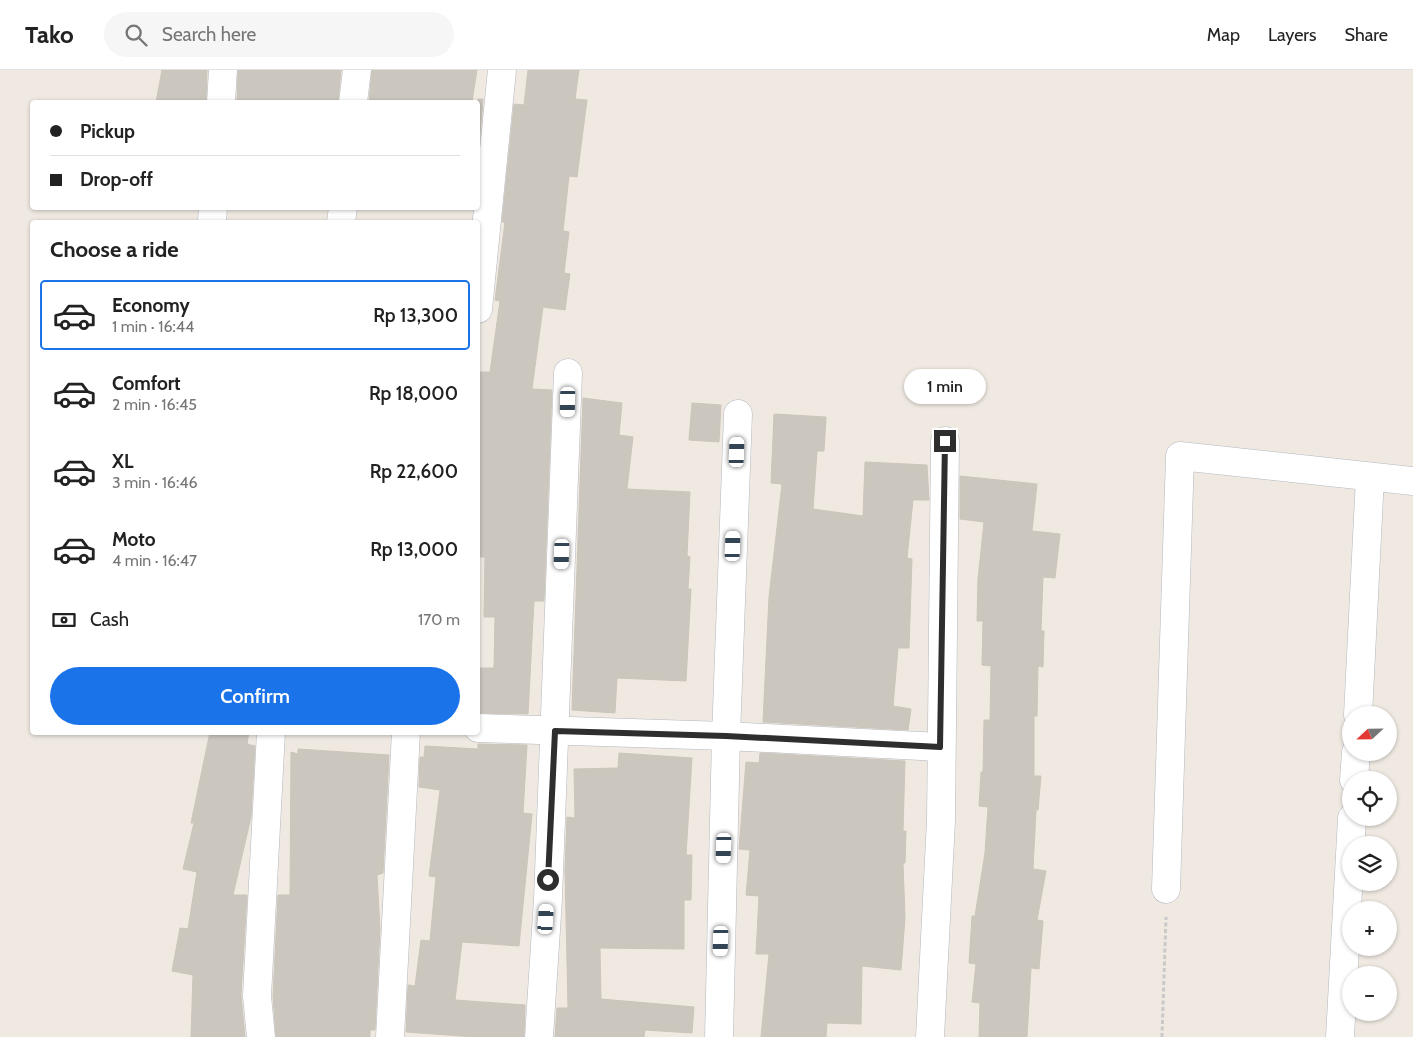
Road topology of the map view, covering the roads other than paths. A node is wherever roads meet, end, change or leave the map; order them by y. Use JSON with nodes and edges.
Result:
{"nodes":[{"id":1,"x":223,"y":70,"type":"edge"},
{"id":2,"x":357,"y":70,"type":"edge"},
{"id":3,"x":502,"y":70,"type":"edge"},
{"id":4,"x":221,"y":100,"type":"edge"},
{"id":5,"x":353,"y":100,"type":"edge"},
{"id":6,"x":480,"y":289,"type":"edge"},
{"id":7,"x":568,"y":373,"type":"dead end"},
{"id":8,"x":738,"y":414,"type":"dead end"},
{"id":9,"x":945,"y":441,"type":"dead end"},
{"id":10,"x":1370,"y":477,"type":"junction"},
{"id":11,"x":1413,"y":481,"type":"edge"},
{"id":12,"x":1358,"y":706,"type":"edge"},
{"id":13,"x":480,"y":728,"type":"edge"},
{"id":14,"x":555,"y":731,"type":"junction"},
{"id":15,"x":271,"y":735,"type":"edge"},
{"id":16,"x":406,"y":735,"type":"edge"},
{"id":17,"x":726,"y":736,"type":"junction"},
{"id":18,"x":940,"y":747,"type":"junction"},
{"id":19,"x":1352,"y":826,"type":"edge"},
{"id":20,"x":1166,"y":889,"type":"road end"},
{"id":21,"x":261,"y":1037,"type":"edge"},
{"id":22,"x":390,"y":1037,"type":"edge"},
{"id":23,"x":539,"y":1037,"type":"edge"},
{"id":24,"x":719,"y":1037,"type":"edge"},
{"id":25,"x":930,"y":1037,"type":"edge"},
{"id":26,"x":1340,"y":1037,"type":"edge"}],
"edges":[{"from":1,"to":4,"type":"street"},
{"from":2,"to":5,"type":"street"},
{"from":3,"to":6,"type":"street"},
{"from":7,"to":14,"type":"street"},
{"from":8,"to":17,"type":"street"},
{"from":9,"to":18,"type":"street"},
{"from":10,"to":11,"type":"street"},
{"from":10,"to":12,"type":"street"},
{"from":10,"to":20,"type":"street"},
{"from":13,"to":14,"type":"street"},
{"from":14,"to":17,"type":"street"},
{"from":14,"to":23,"type":"street"},
{"from":15,"to":21,"type":"street"},
{"from":16,"to":22,"type":"street"},
{"from":17,"to":18,"type":"street"},
{"from":17,"to":24,"type":"street"},
{"from":18,"to":25,"type":"street"},
{"from":19,"to":26,"type":"street"}]}
